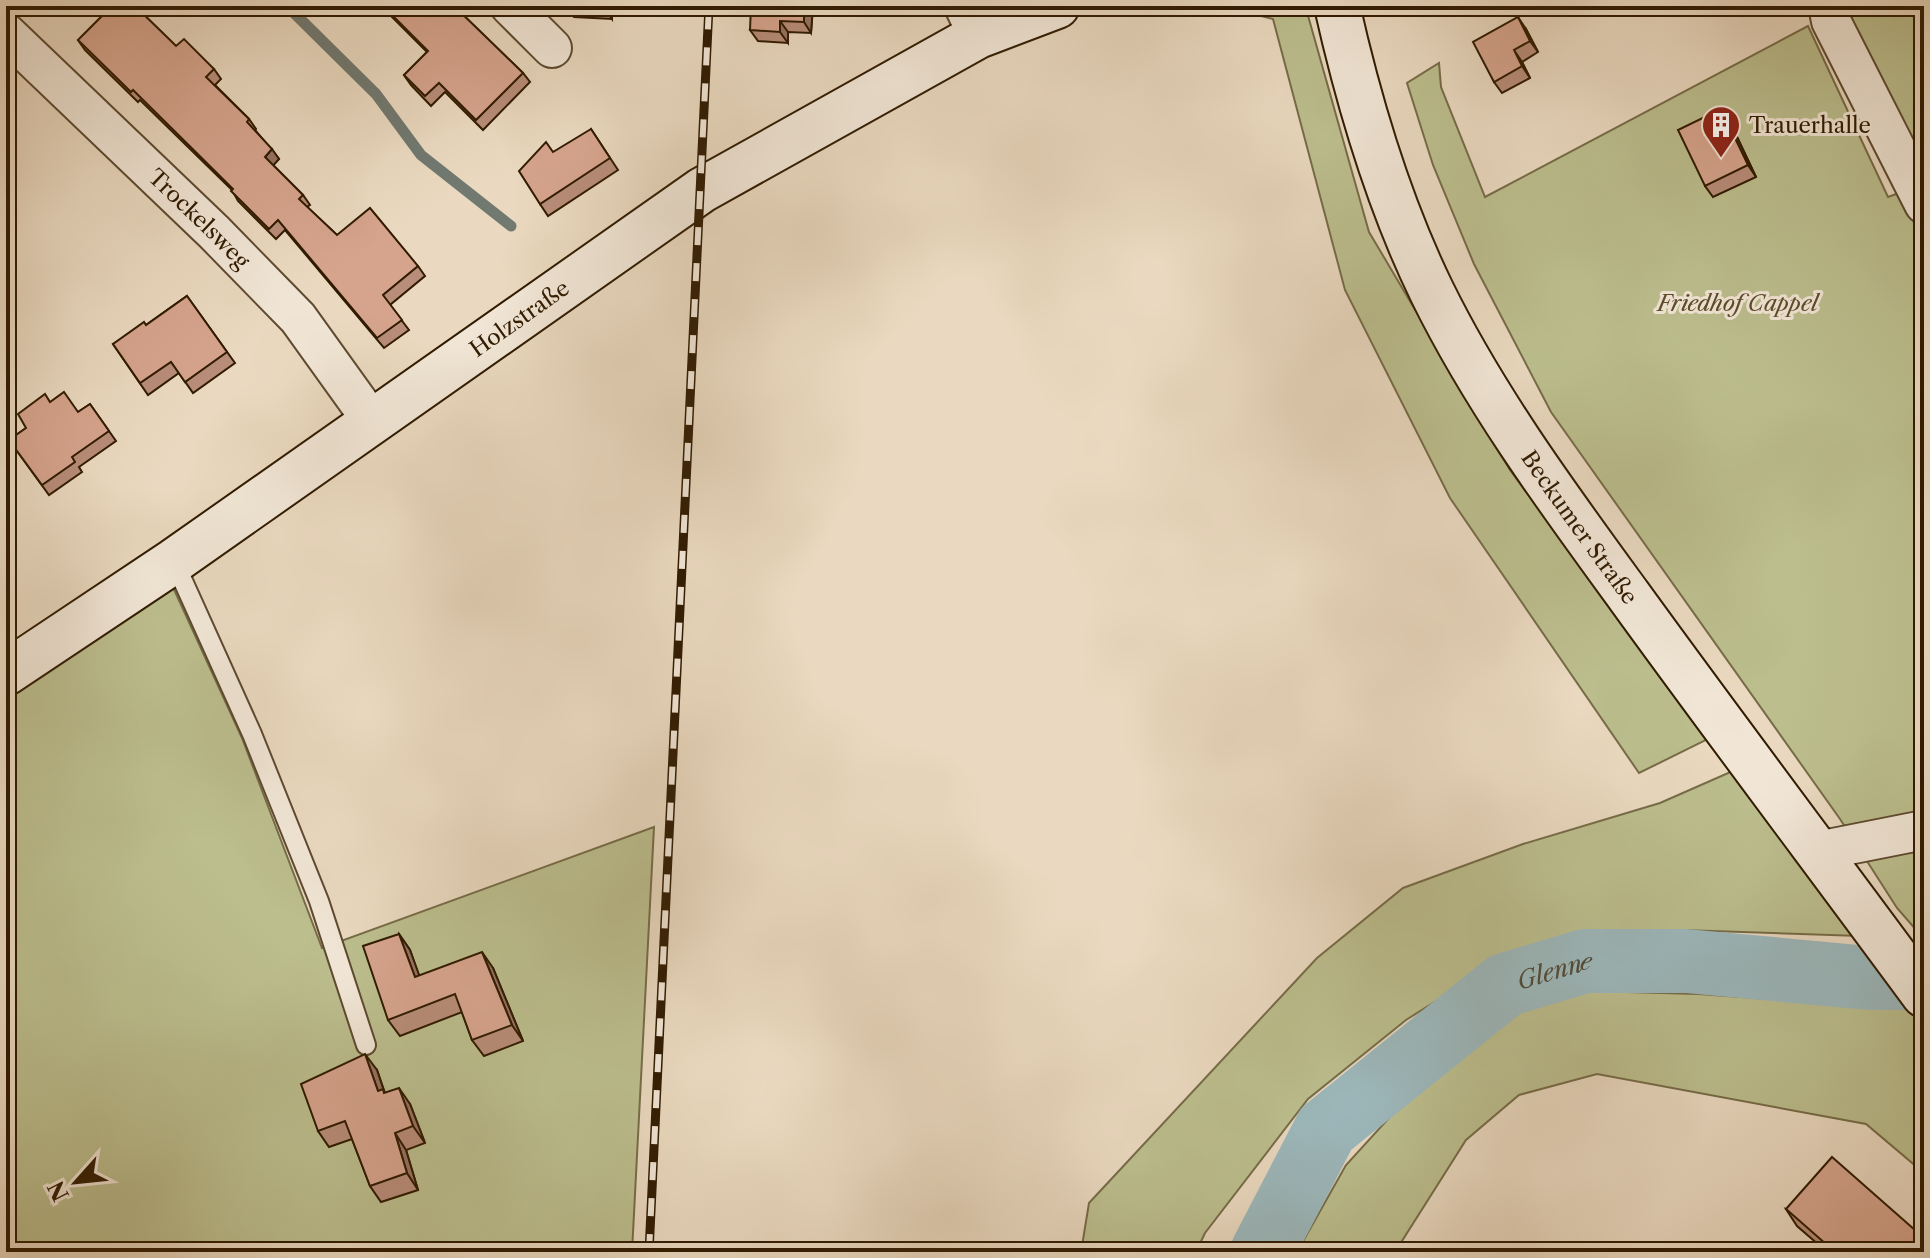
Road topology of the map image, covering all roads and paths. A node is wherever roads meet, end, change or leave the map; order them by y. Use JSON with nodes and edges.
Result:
{"nodes":[{"id":1,"x":510,"y":6,"type":"edge"},
{"id":2,"x":1057,"y":6,"type":"edge"},
{"id":3,"x":1337,"y":6,"type":"edge"},
{"id":4,"x":1828,"y":6,"type":"edge"},
{"id":5,"x":971,"y":21,"type":"edge"},
{"id":6,"x":6,"y":33,"type":"edge"},
{"id":7,"x":552,"y":48,"type":"dead end"},
{"id":8,"x":1924,"y":204,"type":"edge"},
{"id":9,"x":372,"y":421,"type":"junction"},
{"id":10,"x":174,"y":561,"type":"junction"},
{"id":11,"x":6,"y":673,"type":"edge"},
{"id":12,"x":1924,"y":830,"type":"edge"},
{"id":13,"x":1819,"y":852,"type":"junction"},
{"id":14,"x":1924,"y":995,"type":"edge"},
{"id":15,"x":366,"y":1045,"type":"dead end"}],
"edges":[{"from":1,"to":7,"type":"street"},
{"from":2,"to":5,"type":"main road","name":"Holzstraße"},
{"from":3,"to":13,"type":"main road","name":"Beckumer Straße"},
{"from":4,"to":8,"type":"street"},
{"from":5,"to":9,"type":"main road","name":"Holzstraße"},
{"from":6,"to":9,"type":"street","name":"Trockelsweg"},
{"from":9,"to":10,"type":"main road","name":"Holzstraße"},
{"from":10,"to":11,"type":"main road","name":"Holzstraße"},
{"from":10,"to":15,"type":"lane"},
{"from":12,"to":13,"type":"street"},
{"from":13,"to":14,"type":"main road","name":"Beckumer Straße"}]}
